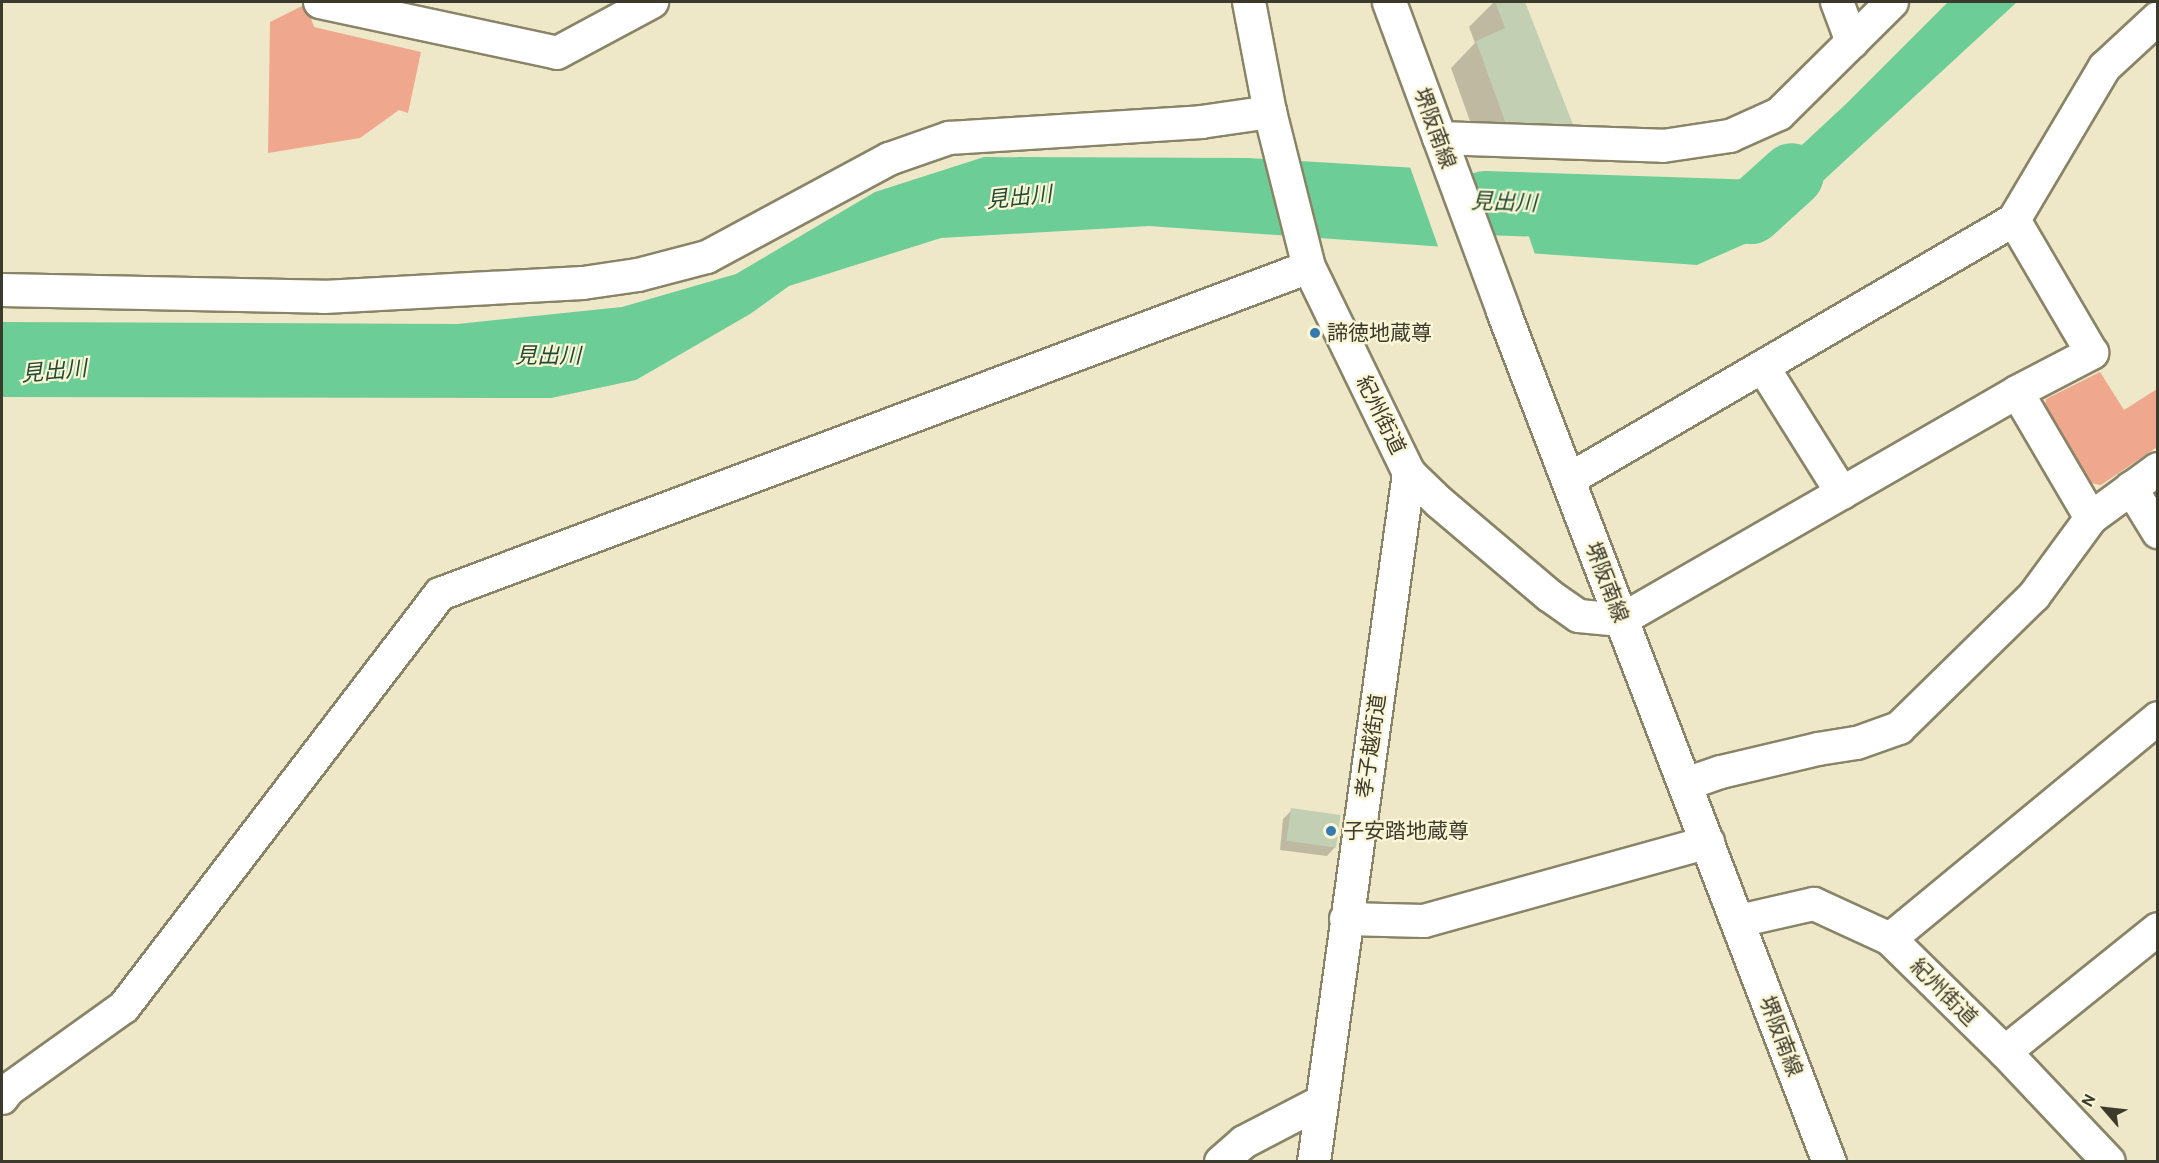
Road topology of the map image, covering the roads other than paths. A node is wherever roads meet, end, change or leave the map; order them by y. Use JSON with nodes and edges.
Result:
{"nodes":[{"id":1,"x":321,"y":2,"type":"edge"},
{"id":2,"x":652,"y":2,"type":"edge"},
{"id":3,"x":1249,"y":2,"type":"edge"},
{"id":4,"x":1389,"y":2,"type":"edge"},
{"id":5,"x":1837,"y":2,"type":"edge"},
{"id":6,"x":1892,"y":2,"type":"edge"},
{"id":7,"x":2157,"y":18,"type":"edge"},
{"id":8,"x":1852,"y":42,"type":"junction"},
{"id":9,"x":1273,"y":123,"type":"junction"},
{"id":10,"x":1441,"y":144,"type":"junction"},
{"id":11,"x":2014,"y":220,"type":"junction"},
{"id":12,"x":1306,"y":257,"type":"junction"},
{"id":13,"x":2,"y":290,"type":"edge"},
{"id":14,"x":1763,"y":367,"type":"junction"},
{"id":15,"x":2017,"y":392,"type":"junction"},
{"id":16,"x":2157,"y":469,"type":"edge"},
{"id":17,"x":1409,"y":473,"type":"junction"},
{"id":18,"x":1568,"y":480,"type":"junction"},
{"id":19,"x":2131,"y":488,"type":"junction"},
{"id":20,"x":1842,"y":493,"type":"junction"},
{"id":21,"x":2091,"y":518,"type":"junction"},
{"id":22,"x":2157,"y":532,"type":"edge"},
{"id":23,"x":1621,"y":620,"type":"junction"},
{"id":24,"x":2157,"y":718,"type":"edge"},
{"id":25,"x":1686,"y":784,"type":"junction"},
{"id":26,"x":1708,"y":842,"type":"junction"},
{"id":27,"x":1347,"y":919,"type":"junction"},
{"id":28,"x":1739,"y":921,"type":"junction"},
{"id":29,"x":2157,"y":929,"type":"edge"},
{"id":30,"x":1890,"y":939,"type":"junction"},
{"id":31,"x":2005,"y":1052,"type":"junction"},
{"id":32,"x":2,"y":1098,"type":"edge"},
{"id":33,"x":1321,"y":1102,"type":"junction"},
{"id":34,"x":1221,"y":1161,"type":"edge"},
{"id":35,"x":1314,"y":1161,"type":"edge"},
{"id":36,"x":1828,"y":1161,"type":"edge"},
{"id":37,"x":2109,"y":1161,"type":"edge"}],
"edges":[{"from":1,"to":2,"type":"street"},
{"from":3,"to":9,"type":"street","name":"紀州街道"},
{"from":4,"to":10,"type":"main road","name":"堺阪南線"},
{"from":5,"to":8,"type":"street"},
{"from":6,"to":8,"type":"street"},
{"from":7,"to":11,"type":"street"},
{"from":8,"to":10,"type":"street"},
{"from":9,"to":12,"type":"street","name":"紀州街道"},
{"from":9,"to":13,"type":"street"},
{"from":10,"to":18,"type":"main road","name":"堺阪南線"},
{"from":11,"to":14,"type":"street"},
{"from":11,"to":15,"type":"street"},
{"from":12,"to":17,"type":"street","name":"紀州街道"},
{"from":12,"to":32,"type":"street"},
{"from":14,"to":18,"type":"street"},
{"from":14,"to":20,"type":"street"},
{"from":15,"to":20,"type":"street"},
{"from":15,"to":21,"type":"street"},
{"from":16,"to":19,"type":"street"},
{"from":17,"to":23,"type":"street","name":"紀州街道"},
{"from":17,"to":27,"type":"street","name":"孝子越街道"},
{"from":18,"to":23,"type":"main road","name":"堺阪南線"},
{"from":19,"to":21,"type":"street"},
{"from":19,"to":22,"type":"street"},
{"from":20,"to":23,"type":"street"},
{"from":21,"to":25,"type":"street"},
{"from":23,"to":25,"type":"main road","name":"堺阪南線"},
{"from":24,"to":30,"type":"street"},
{"from":25,"to":26,"type":"main road","name":"堺阪南線"},
{"from":26,"to":27,"type":"street"},
{"from":26,"to":28,"type":"main road","name":"堺阪南線"},
{"from":27,"to":33,"type":"street","name":"孝子越街道"},
{"from":28,"to":30,"type":"street","name":"紀州街道"},
{"from":28,"to":36,"type":"main road","name":"堺阪南線"},
{"from":29,"to":31,"type":"street"},
{"from":30,"to":31,"type":"street","name":"紀州街道"},
{"from":31,"to":37,"type":"street","name":"紀州街道"},
{"from":33,"to":34,"type":"street"},
{"from":33,"to":35,"type":"street","name":"孝子越街道"}]}
